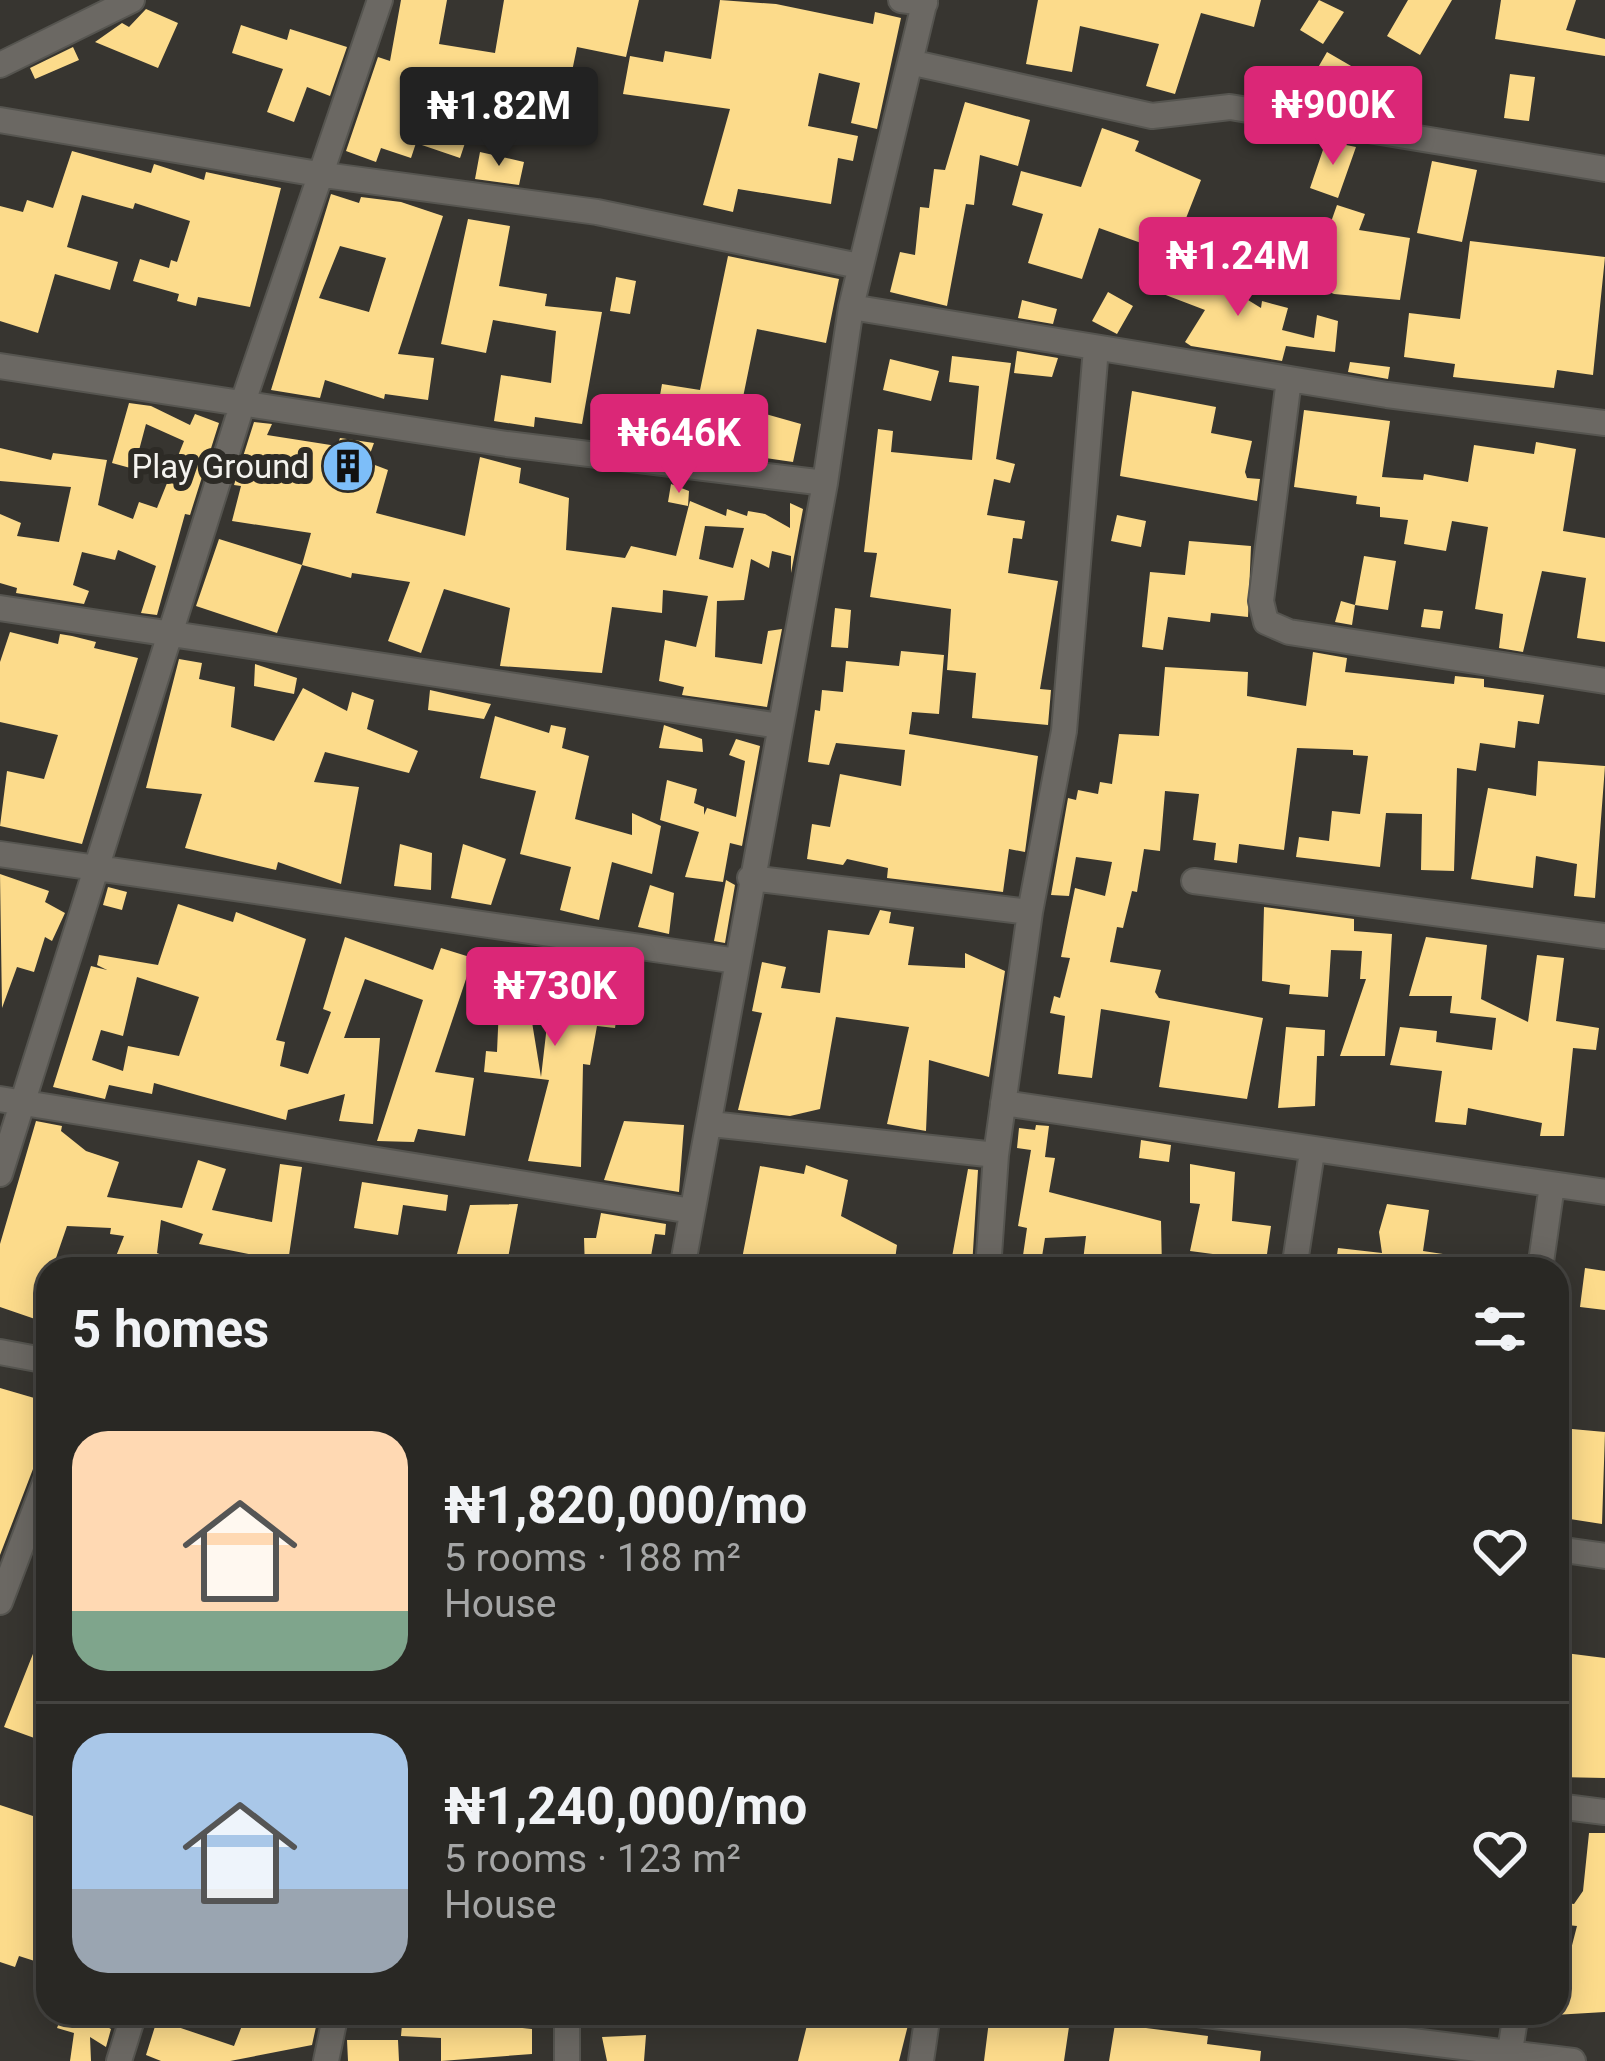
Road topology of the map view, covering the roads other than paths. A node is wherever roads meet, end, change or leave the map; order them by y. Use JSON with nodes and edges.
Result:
{"nodes":[{"id":1,"x":132,"y":0,"type":"edge"},
{"id":2,"x":380,"y":0,"type":"edge"},
{"id":3,"x":917,"y":1,"type":"edge"},
{"id":4,"x":914,"y":63,"type":"junction"},
{"id":5,"x":0,"y":64,"type":"edge"},
{"id":6,"x":0,"y":120,"type":"edge"},
{"id":7,"x":1605,"y":169,"type":"edge"},
{"id":8,"x":324,"y":176,"type":"junction"},
{"id":9,"x":860,"y":266,"type":"junction"},
{"id":10,"x":850,"y":307,"type":"junction"},
{"id":11,"x":1096,"y":348,"type":"junction"},
{"id":12,"x":0,"y":366,"type":"edge"},
{"id":13,"x":1289,"y":379,"type":"junction"},
{"id":14,"x":243,"y":402,"type":"junction"},
{"id":15,"x":1605,"y":423,"type":"edge"},
{"id":16,"x":825,"y":483,"type":"junction"},
{"id":17,"x":0,"y":608,"type":"edge"},
{"id":18,"x":170,"y":633,"type":"junction"},
{"id":19,"x":1605,"y":681,"type":"edge"},
{"id":20,"x":780,"y":726,"type":"junction"},
{"id":21,"x":0,"y":854,"type":"edge"},
{"id":22,"x":96,"y":868,"type":"junction"},
{"id":23,"x":750,"y":878,"type":"junction"},
{"id":24,"x":1194,"y":881,"type":"dead end"},
{"id":25,"x":1030,"y":912,"type":"junction"},
{"id":26,"x":1605,"y":936,"type":"edge"},
{"id":27,"x":737,"y":962,"type":"junction"},
{"id":28,"x":12,"y":1100,"type":"edge"},
{"id":29,"x":1004,"y":1103,"type":"junction"},
{"id":30,"x":711,"y":1124,"type":"junction"},
{"id":31,"x":1312,"y":1152,"type":"junction"},
{"id":32,"x":996,"y":1155,"type":"junction"},
{"id":33,"x":0,"y":1174,"type":"edge"},
{"id":34,"x":1552,"y":1185,"type":"junction"},
{"id":35,"x":1605,"y":1192,"type":"edge"},
{"id":36,"x":692,"y":1211,"type":"junction"},
{"id":37,"x":684,"y":1257,"type":"edge"},
{"id":38,"x":989,"y":1257,"type":"edge"},
{"id":39,"x":1296,"y":1257,"type":"edge"},
{"id":40,"x":1542,"y":1257,"type":"edge"},
{"id":41,"x":0,"y":1352,"type":"edge"},
{"id":42,"x":36,"y":1359,"type":"edge"},
{"id":43,"x":36,"y":1507,"type":"edge"},
{"id":44,"x":1569,"y":1551,"type":"edge"},
{"id":45,"x":1605,"y":1556,"type":"edge"},
{"id":46,"x":0,"y":1602,"type":"edge"},
{"id":47,"x":1569,"y":1808,"type":"edge"},
{"id":48,"x":1605,"y":1812,"type":"edge"},
{"id":49,"x":130,"y":2025,"type":"edge"},
{"id":50,"x":334,"y":2025,"type":"edge"},
{"id":51,"x":567,"y":2025,"type":"edge"},
{"id":52,"x":926,"y":2025,"type":"edge"},
{"id":53,"x":1260,"y":2025,"type":"edge"},
{"id":54,"x":1514,"y":2025,"type":"edge"},
{"id":55,"x":1399,"y":2049,"type":"edge"},
{"id":56,"x":1510,"y":2051,"type":"junction"},
{"id":57,"x":119,"y":2061,"type":"edge"},
{"id":58,"x":326,"y":2061,"type":"edge"},
{"id":59,"x":567,"y":2061,"type":"edge"},
{"id":60,"x":920,"y":2061,"type":"edge"},
{"id":61,"x":1573,"y":2061,"type":"edge"}],
"edges":[{"from":1,"to":5,"type":"street"},
{"from":2,"to":8,"type":"street"},
{"from":3,"to":4,"type":"street"},
{"from":4,"to":7,"type":"street"},
{"from":4,"to":9,"type":"street"},
{"from":6,"to":8,"type":"street"},
{"from":8,"to":9,"type":"street"},
{"from":8,"to":14,"type":"street"},
{"from":9,"to":10,"type":"street"},
{"from":10,"to":11,"type":"street"},
{"from":10,"to":16,"type":"street"},
{"from":11,"to":13,"type":"street"},
{"from":11,"to":25,"type":"street"},
{"from":12,"to":14,"type":"street"},
{"from":13,"to":15,"type":"street"},
{"from":13,"to":19,"type":"street"},
{"from":14,"to":16,"type":"street"},
{"from":14,"to":18,"type":"street"},
{"from":16,"to":20,"type":"street"},
{"from":17,"to":18,"type":"street"},
{"from":18,"to":20,"type":"street"},
{"from":18,"to":22,"type":"street"},
{"from":20,"to":23,"type":"street"},
{"from":21,"to":22,"type":"street"},
{"from":22,"to":27,"type":"street"},
{"from":22,"to":28,"type":"street"},
{"from":23,"to":25,"type":"street"},
{"from":23,"to":27,"type":"street"},
{"from":24,"to":26,"type":"street"},
{"from":25,"to":29,"type":"street"},
{"from":27,"to":30,"type":"street"},
{"from":28,"to":33,"type":"street"},
{"from":28,"to":36,"type":"street"},
{"from":29,"to":31,"type":"street"},
{"from":29,"to":32,"type":"street"},
{"from":30,"to":32,"type":"street"},
{"from":30,"to":36,"type":"street"},
{"from":31,"to":34,"type":"street"},
{"from":31,"to":39,"type":"street"},
{"from":32,"to":38,"type":"street"},
{"from":34,"to":35,"type":"street"},
{"from":34,"to":40,"type":"street"},
{"from":36,"to":37,"type":"street"},
{"from":41,"to":42,"type":"street"},
{"from":43,"to":46,"type":"street"},
{"from":44,"to":45,"type":"street"},
{"from":47,"to":48,"type":"street"},
{"from":49,"to":57,"type":"street"},
{"from":50,"to":58,"type":"street"},
{"from":51,"to":59,"type":"street"},
{"from":52,"to":60,"type":"street"},
{"from":53,"to":55,"type":"street"},
{"from":54,"to":56,"type":"street"},
{"from":55,"to":56,"type":"street"},
{"from":56,"to":61,"type":"street"}]}
